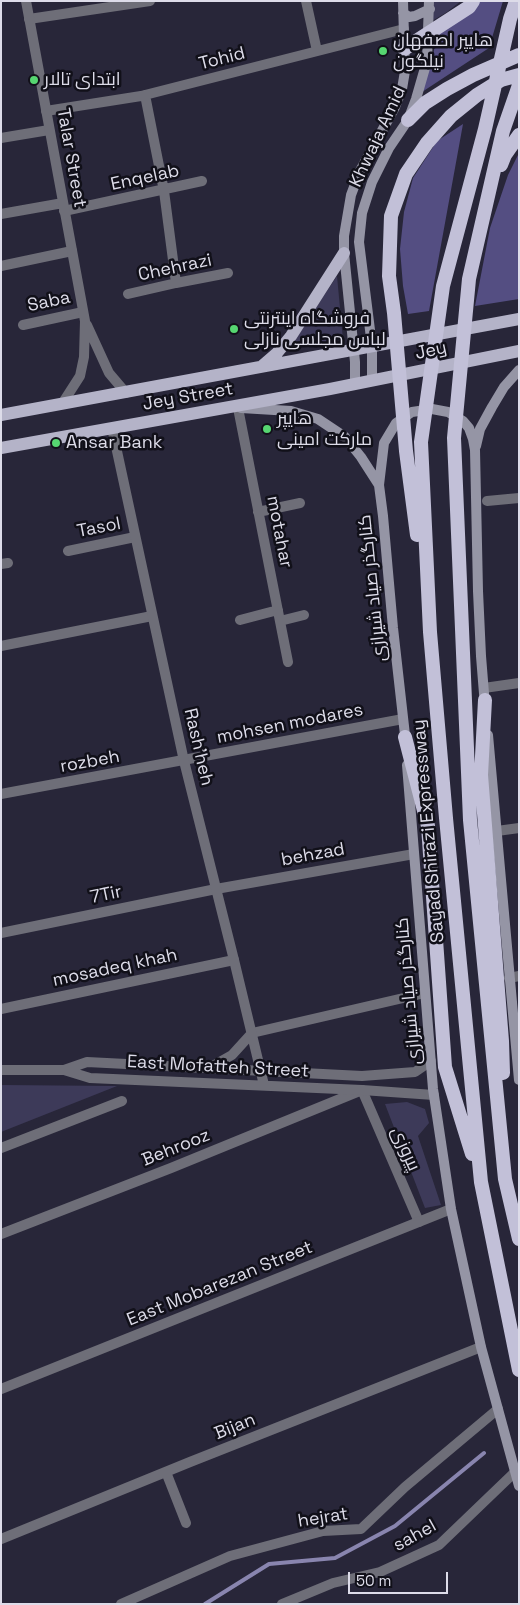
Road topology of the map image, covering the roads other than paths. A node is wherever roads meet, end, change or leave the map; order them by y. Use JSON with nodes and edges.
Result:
{"nodes":[{"id":1,"x":26,"y":1,"type":"edge"},
{"id":2,"x":150,"y":1,"type":"edge"},
{"id":3,"x":306,"y":1,"type":"edge"},
{"id":4,"x":403,"y":1,"type":"edge"},
{"id":5,"x":473,"y":1,"type":"edge"},
{"id":6,"x":516,"y":1,"type":"edge"},
{"id":7,"x":129,"y":3,"type":"edge"},
{"id":8,"x":430,"y":5,"type":"edge"},
{"id":9,"x":403,"y":13,"type":"junction"},
{"id":10,"x":29,"y":19,"type":"junction"},
{"id":11,"x":404,"y":29,"type":"junction"},
{"id":12,"x":429,"y":34,"type":"junction"},
{"id":13,"x":404,"y":49,"type":"junction"},
{"id":14,"x":316,"y":51,"type":"junction"},
{"id":15,"x":519,"y":55,"type":"edge"},
{"id":16,"x":519,"y":74,"type":"edge"},
{"id":17,"x":519,"y":85,"type":"edge"},
{"id":18,"x":145,"y":95,"type":"junction"},
{"id":19,"x":46,"y":111,"type":"junction"},
{"id":20,"x":408,"y":120,"type":"junction"},
{"id":21,"x":49,"y":130,"type":"junction"},
{"id":22,"x":519,"y":135,"type":"edge"},
{"id":23,"x":1,"y":138,"type":"edge"},
{"id":24,"x":202,"y":181,"type":"dead end"},
{"id":25,"x":164,"y":191,"type":"junction"},
{"id":26,"x":64,"y":207,"type":"junction"},
{"id":27,"x":1,"y":214,"type":"edge"},
{"id":28,"x":484,"y":216,"type":"junction"},
{"id":29,"x":72,"y":251,"type":"junction"},
{"id":30,"x":344,"y":254,"type":"junction"},
{"id":31,"x":1,"y":266,"type":"edge"},
{"id":32,"x":228,"y":273,"type":"dead end"},
{"id":33,"x":176,"y":282,"type":"junction"},
{"id":34,"x":128,"y":294,"type":"dead end"},
{"id":35,"x":84,"y":316,"type":"junction"},
{"id":36,"x":519,"y":318,"type":"edge"},
{"id":37,"x":23,"y":325,"type":"dead end"},
{"id":38,"x":375,"y":346,"type":"junction"},
{"id":39,"x":353,"y":350,"type":"junction"},
{"id":40,"x":519,"y":351,"type":"edge"},
{"id":41,"x":262,"y":366,"type":"junction"},
{"id":42,"x":519,"y":370,"type":"edge"},
{"id":43,"x":376,"y":380,"type":"junction"},
{"id":44,"x":355,"y":384,"type":"junction"},
{"id":45,"x":126,"y":393,"type":"junction"},
{"id":46,"x":62,"y":404,"type":"junction"},
{"id":47,"x":233,"y":408,"type":"junction"},
{"id":48,"x":1,"y":415,"type":"edge"},
{"id":49,"x":112,"y":428,"type":"junction"},
{"id":50,"x":1,"y":448,"type":"edge"},
{"id":51,"x":476,"y":450,"type":"junction"},
{"id":52,"x":378,"y":485,"type":"junction"},
{"id":53,"x":519,"y":498,"type":"edge"},
{"id":54,"x":487,"y":501,"type":"dead end"},
{"id":55,"x":300,"y":503,"type":"dead end"},
{"id":56,"x":258,"y":512,"type":"junction"},
{"id":57,"x":135,"y":537,"type":"junction"},
{"id":58,"x":68,"y":551,"type":"dead end"},
{"id":59,"x":278,"y":610,"type":"junction"},
{"id":60,"x":304,"y":615,"type":"dead end"},
{"id":61,"x":152,"y":616,"type":"junction"},
{"id":62,"x":240,"y":620,"type":"dead end"},
{"id":63,"x":280,"y":621,"type":"junction"},
{"id":64,"x":430,"y":632,"type":"junction"},
{"id":65,"x":1,"y":646,"type":"edge"},
{"id":66,"x":288,"y":662,"type":"dead end"},
{"id":67,"x":519,"y":683,"type":"edge"},
{"id":68,"x":485,"y":694,"type":"junction"},
{"id":69,"x":403,"y":719,"type":"junction"},
{"id":70,"x":405,"y":737,"type":"junction"},
{"id":71,"x":184,"y":761,"type":"junction"},
{"id":72,"x":1,"y":794,"type":"edge"},
{"id":73,"x":519,"y":828,"type":"edge"},
{"id":74,"x":496,"y":831,"type":"junction"},
{"id":75,"x":414,"y":854,"type":"junction"},
{"id":76,"x":216,"y":889,"type":"junction"},
{"id":77,"x":1,"y":933,"type":"edge"},
{"id":78,"x":234,"y":960,"type":"junction"},
{"id":79,"x":514,"y":977,"type":"edge"},
{"id":80,"x":426,"y":993,"type":"junction"},
{"id":81,"x":1,"y":1009,"type":"edge"},
{"id":82,"x":252,"y":1033,"type":"junction"},
{"id":83,"x":431,"y":1061,"type":"junction"},
{"id":84,"x":208,"y":1068,"type":"junction"},
{"id":85,"x":1,"y":1070,"type":"edge"},
{"id":86,"x":64,"y":1070,"type":"junction"},
{"id":87,"x":261,"y":1071,"type":"junction"},
{"id":88,"x":362,"y":1076,"type":"junction"},
{"id":89,"x":519,"y":1080,"type":"edge"},
{"id":90,"x":264,"y":1085,"type":"junction"},
{"id":91,"x":362,"y":1090,"type":"junction"},
{"id":92,"x":434,"y":1096,"type":"junction"},
{"id":93,"x":122,"y":1101,"type":"dead end"},
{"id":94,"x":1,"y":1148,"type":"edge"},
{"id":95,"x":505,"y":1179,"type":"junction"},
{"id":96,"x":480,"y":1182,"type":"junction"},
{"id":97,"x":451,"y":1209,"type":"junction"},
{"id":98,"x":419,"y":1222,"type":"junction"},
{"id":99,"x":1,"y":1234,"type":"edge"},
{"id":100,"x":519,"y":1239,"type":"edge"},
{"id":101,"x":481,"y":1347,"type":"junction"},
{"id":102,"x":519,"y":1370,"type":"edge"},
{"id":103,"x":1,"y":1389,"type":"edge"},
{"id":104,"x":498,"y":1409,"type":"junction"},
{"id":105,"x":166,"y":1472,"type":"junction"},
{"id":106,"x":515,"y":1472,"type":"junction"},
{"id":107,"x":519,"y":1486,"type":"edge"},
{"id":108,"x":186,"y":1523,"type":"dead end"},
{"id":109,"x":1,"y":1539,"type":"edge"},
{"id":110,"x":121,"y":1604,"type":"edge"},
{"id":111,"x":282,"y":1604,"type":"edge"}],
"edges":[{"from":1,"to":10,"type":"street","name":"Talar Street"},
{"from":2,"to":7,"type":"street"},
{"from":3,"to":14,"type":"street"},
{"from":4,"to":9,"type":"main road","name":"Khwaja Amid"},
{"from":5,"to":12,"type":"highway"},
{"from":6,"to":64,"type":"highway","name":"Sayad Shirazi Expressway"},
{"from":7,"to":10,"type":"street"},
{"from":8,"to":9,"type":"main road"},
{"from":8,"to":12,"type":"main road","name":"Khwaja Amid"},
{"from":9,"to":11,"type":"main road","name":"Khwaja Amid"},
{"from":10,"to":19,"type":"street","name":"Talar Street"},
{"from":11,"to":13,"type":"main road","name":"Khwaja Amid"},
{"from":11,"to":14,"type":"street","name":"Tohid"},
{"from":12,"to":13,"type":"highway"},
{"from":12,"to":20,"type":"main road","name":"Khwaja Amid"},
{"from":13,"to":30,"type":"main road","name":"Khwaja Amid"},
{"from":14,"to":18,"type":"street","name":"Tohid"},
{"from":15,"to":20,"type":"highway"},
{"from":16,"to":64,"type":"highway"},
{"from":17,"to":28,"type":"highway"},
{"from":18,"to":19,"type":"street","name":"Tohid"},
{"from":18,"to":25,"type":"street"},
{"from":19,"to":21,"type":"street","name":"Talar Street"},
{"from":20,"to":38,"type":"main road","name":"Khwaja Amid"},
{"from":21,"to":23,"type":"street"},
{"from":21,"to":26,"type":"street","name":"Talar Street"},
{"from":22,"to":28,"type":"highway"},
{"from":24,"to":25,"type":"street","name":"Enqelab"},
{"from":25,"to":26,"type":"street","name":"Enqelab"},
{"from":25,"to":33,"type":"street"},
{"from":26,"to":27,"type":"street","name":"Enqelab"},
{"from":26,"to":29,"type":"street","name":"Talar Street"},
{"from":28,"to":95,"type":"highway"},
{"from":29,"to":31,"type":"street"},
{"from":29,"to":35,"type":"street","name":"Talar Street"},
{"from":30,"to":39,"type":"main road","name":"Khwaja Amid"},
{"from":30,"to":41,"type":"main road"},
{"from":32,"to":33,"type":"street","name":"Chehrazi"},
{"from":33,"to":34,"type":"street","name":"Chehrazi"},
{"from":35,"to":37,"type":"street","name":"Saba"},
{"from":35,"to":45,"type":"street"},
{"from":35,"to":46,"type":"street"},
{"from":36,"to":38,"type":"main road","name":"Jey"},
{"from":38,"to":39,"type":"main road","name":"Jey Street"},
{"from":38,"to":43,"type":"main road","name":"Khwaja Amid"},
{"from":39,"to":41,"type":"main road","name":"Jey Street"},
{"from":39,"to":44,"type":"main road","name":"Khwaja Amid"},
{"from":40,"to":43,"type":"main road","name":"Jey"},
{"from":41,"to":45,"type":"main road","name":"Jey Street"},
{"from":42,"to":51,"type":"main road"},
{"from":43,"to":44,"type":"main road","name":"Jey Street"},
{"from":44,"to":47,"type":"main road","name":"Jey Street"},
{"from":45,"to":46,"type":"main road","name":"Jey Street"},
{"from":46,"to":48,"type":"main road","name":"Jey Street"},
{"from":47,"to":49,"type":"main road","name":"Jey Street"},
{"from":47,"to":52,"type":"main road"},
{"from":47,"to":56,"type":"street","name":"motahar"},
{"from":49,"to":50,"type":"main road","name":"Jey Street"},
{"from":49,"to":57,"type":"street","name":"Rash'heh"},
{"from":51,"to":52,"type":"main road"},
{"from":51,"to":68,"type":"main road"},
{"from":52,"to":69,"type":"main road","name":"کنارگذر صیاد شیرازی"},
{"from":53,"to":54,"type":"street"},
{"from":55,"to":56,"type":"street"},
{"from":56,"to":59,"type":"street","name":"motahar"},
{"from":57,"to":58,"type":"street","name":"Tasol"},
{"from":57,"to":61,"type":"street","name":"Rash'heh"},
{"from":59,"to":62,"type":"street"},
{"from":59,"to":63,"type":"street","name":"motahar"},
{"from":60,"to":63,"type":"street"},
{"from":61,"to":65,"type":"street"},
{"from":61,"to":71,"type":"street","name":"Rash'heh"},
{"from":63,"to":66,"type":"street","name":"motahar"},
{"from":64,"to":96,"type":"highway","name":"Sayad Shirazi Expressway"},
{"from":67,"to":68,"type":"street"},
{"from":68,"to":74,"type":"main road"},
{"from":68,"to":95,"type":"highway"},
{"from":69,"to":70,"type":"main road","name":"کنارگذر صیاد شیرازی"},
{"from":69,"to":71,"type":"street","name":"mohsen modares"},
{"from":70,"to":75,"type":"main road","name":"کنارگذر صیاد شیرازی"},
{"from":70,"to":96,"type":"highway"},
{"from":71,"to":72,"type":"street","name":"rozbeh"},
{"from":71,"to":76,"type":"street","name":"Rash'heh"},
{"from":73,"to":74,"type":"street"},
{"from":74,"to":79,"type":"main road"},
{"from":75,"to":76,"type":"street","name":"behzad"},
{"from":75,"to":80,"type":"main road","name":"کنارگذر صیاد شیرازی"},
{"from":76,"to":77,"type":"street","name":"7Tir"},
{"from":76,"to":78,"type":"street","name":"Rash'heh"},
{"from":78,"to":81,"type":"street","name":"mosadeq khah"},
{"from":78,"to":82,"type":"street","name":"Rash'heh"},
{"from":79,"to":89,"type":"main road"},
{"from":80,"to":82,"type":"street"},
{"from":80,"to":83,"type":"main road","name":"کنارگذر صیاد شیرازی"},
{"from":82,"to":84,"type":"street"},
{"from":82,"to":87,"type":"street","name":"Rash'heh"},
{"from":83,"to":88,"type":"street"},
{"from":83,"to":92,"type":"main road","name":"کنارگذر صیاد شیرازی"},
{"from":84,"to":86,"type":"street"},
{"from":84,"to":87,"type":"street"},
{"from":85,"to":86,"type":"street","name":"East Mofatteh Street"},
{"from":86,"to":90,"type":"street","name":"East Mofatteh Street"},
{"from":87,"to":88,"type":"street"},
{"from":87,"to":90,"type":"street","name":"Rash'heh"},
{"from":88,"to":91,"type":"street"},
{"from":90,"to":91,"type":"street","name":"East Mofatteh Street"},
{"from":91,"to":92,"type":"street","name":"East Mofatteh Street"},
{"from":91,"to":98,"type":"street","name":"پیروزی"},
{"from":91,"to":99,"type":"street","name":"Behrooz"},
{"from":92,"to":97,"type":"main road","name":"کنارگذر صیاد شیرازی"},
{"from":93,"to":94,"type":"street"},
{"from":95,"to":100,"type":"highway"},
{"from":96,"to":102,"type":"highway","name":"Sayad Shirazi Expressway"},
{"from":97,"to":98,"type":"street","name":"East Mobarezan Street"},
{"from":97,"to":101,"type":"main road","name":"کنارگذر صیاد شیرازی"},
{"from":98,"to":103,"type":"street","name":"East Mobarezan Street"},
{"from":101,"to":104,"type":"main road","name":"کنارگذر صیاد شیرازی"},
{"from":101,"to":105,"type":"street","name":"Bijan"},
{"from":104,"to":106,"type":"main road","name":"کنارگذر صیاد شیرازی"},
{"from":104,"to":110,"type":"street","name":"hejrat"},
{"from":105,"to":108,"type":"street"},
{"from":105,"to":109,"type":"street","name":"Bijan"},
{"from":106,"to":107,"type":"main road","name":"کنارگذر صیاد شیرازی"},
{"from":106,"to":111,"type":"street","name":"sahel"}]}
